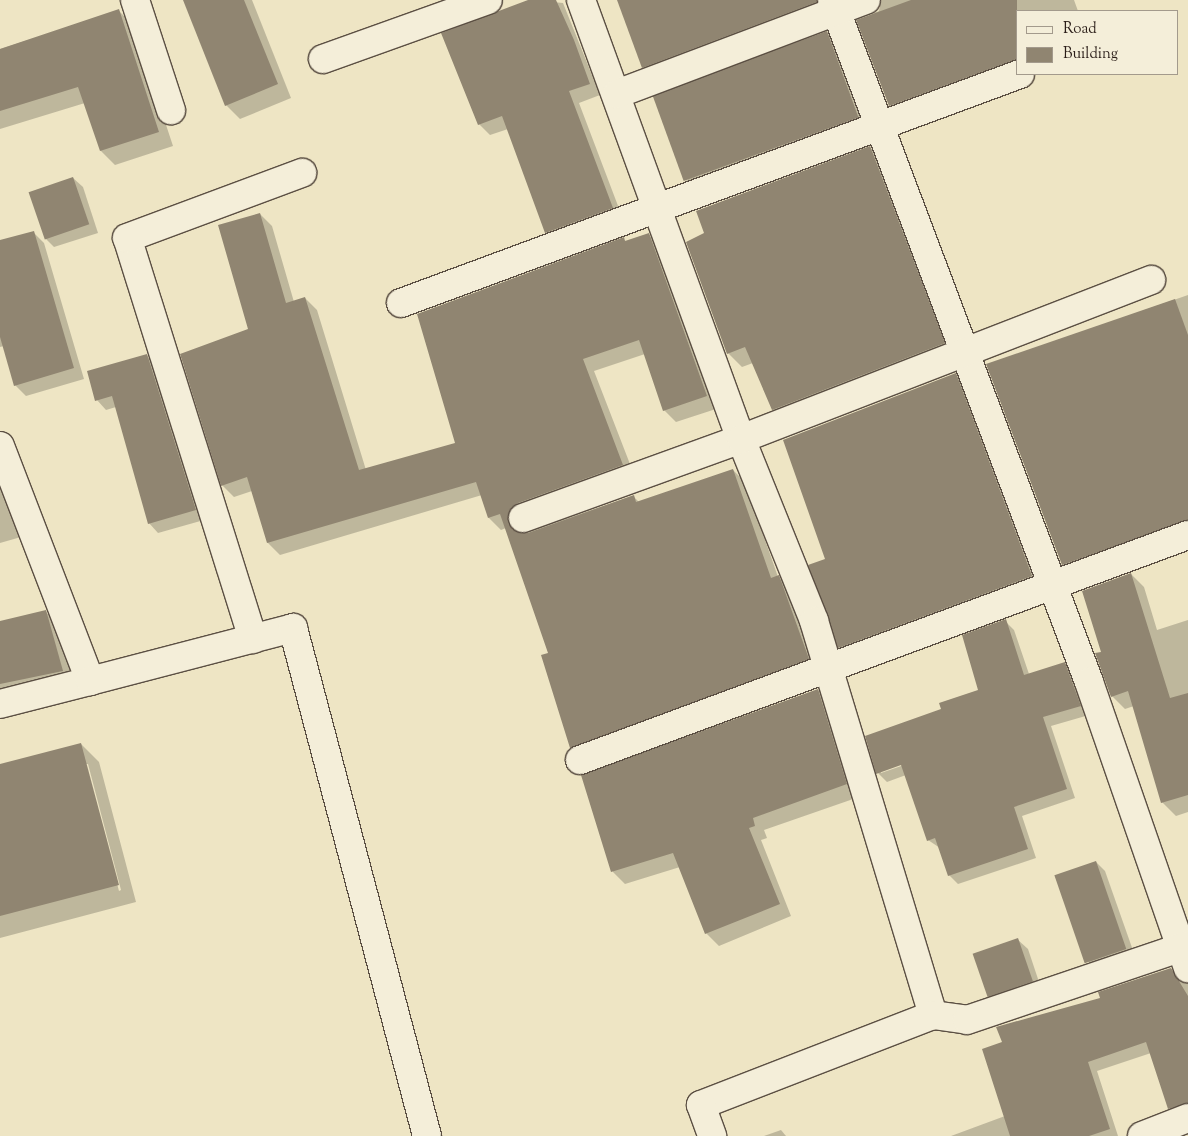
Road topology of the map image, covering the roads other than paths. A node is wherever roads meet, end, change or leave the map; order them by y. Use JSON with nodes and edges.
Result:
{"nodes":[{"id":1,"x":135,"y":0,"type":"edge"},
{"id":2,"x":488,"y":0,"type":"edge"},
{"id":3,"x":581,"y":0,"type":"edge"},
{"id":4,"x":866,"y":0,"type":"edge"},
{"id":5,"x":834,"y":6,"type":"edge"},
{"id":6,"x":323,"y":58,"type":"dead end"},
{"id":7,"x":1017,"y":75,"type":"edge"},
{"id":8,"x":617,"y":94,"type":"junction"},
{"id":9,"x":171,"y":110,"type":"dead end"},
{"id":10,"x":877,"y":126,"type":"junction"},
{"id":11,"x":302,"y":173,"type":"dead end"},
{"id":12,"x":658,"y":210,"type":"junction"},
{"id":13,"x":1151,"y":280,"type":"dead end"},
{"id":14,"x":401,"y":302,"type":"dead end"},
{"id":15,"x":964,"y":354,"type":"junction"},
{"id":16,"x":742,"y":439,"type":"junction"},
{"id":17,"x":3,"y":463,"type":"edge"},
{"id":18,"x":523,"y":518,"type":"dead end"},
{"id":19,"x":1188,"y":534,"type":"edge"},
{"id":20,"x":1052,"y":586,"type":"junction"},
{"id":21,"x":253,"y":639,"type":"junction"},
{"id":22,"x":828,"y":671,"type":"junction"},
{"id":23,"x":90,"y":681,"type":"junction"},
{"id":24,"x":0,"y":704,"type":"edge"},
{"id":25,"x":580,"y":760,"type":"dead end"},
{"id":26,"x":1186,"y":954,"type":"edge"},
{"id":27,"x":933,"y":1015,"type":"junction"},
{"id":28,"x":1188,"y":1118,"type":"edge"},
{"id":29,"x":427,"y":1136,"type":"edge"},
{"id":30,"x":712,"y":1136,"type":"edge"},
{"id":31,"x":1142,"y":1136,"type":"edge"}],
"edges":[{"from":1,"to":9,"type":"street"},
{"from":2,"to":6,"type":"street"},
{"from":3,"to":8,"type":"street"},
{"from":4,"to":5,"type":"street"},
{"from":5,"to":8,"type":"street"},
{"from":5,"to":10,"type":"street"},
{"from":7,"to":10,"type":"street"},
{"from":8,"to":12,"type":"street"},
{"from":10,"to":12,"type":"street"},
{"from":10,"to":15,"type":"street"},
{"from":11,"to":21,"type":"street"},
{"from":12,"to":14,"type":"street"},
{"from":12,"to":16,"type":"street"},
{"from":13,"to":15,"type":"street"},
{"from":15,"to":16,"type":"street"},
{"from":15,"to":20,"type":"street"},
{"from":16,"to":18,"type":"street"},
{"from":16,"to":22,"type":"street"},
{"from":17,"to":23,"type":"street"},
{"from":19,"to":20,"type":"street"},
{"from":20,"to":22,"type":"street"},
{"from":20,"to":26,"type":"street"},
{"from":21,"to":23,"type":"street"},
{"from":21,"to":29,"type":"street"},
{"from":22,"to":25,"type":"street"},
{"from":22,"to":27,"type":"street"},
{"from":23,"to":24,"type":"street"},
{"from":26,"to":27,"type":"street"},
{"from":27,"to":30,"type":"street"},
{"from":28,"to":31,"type":"street"}]}
